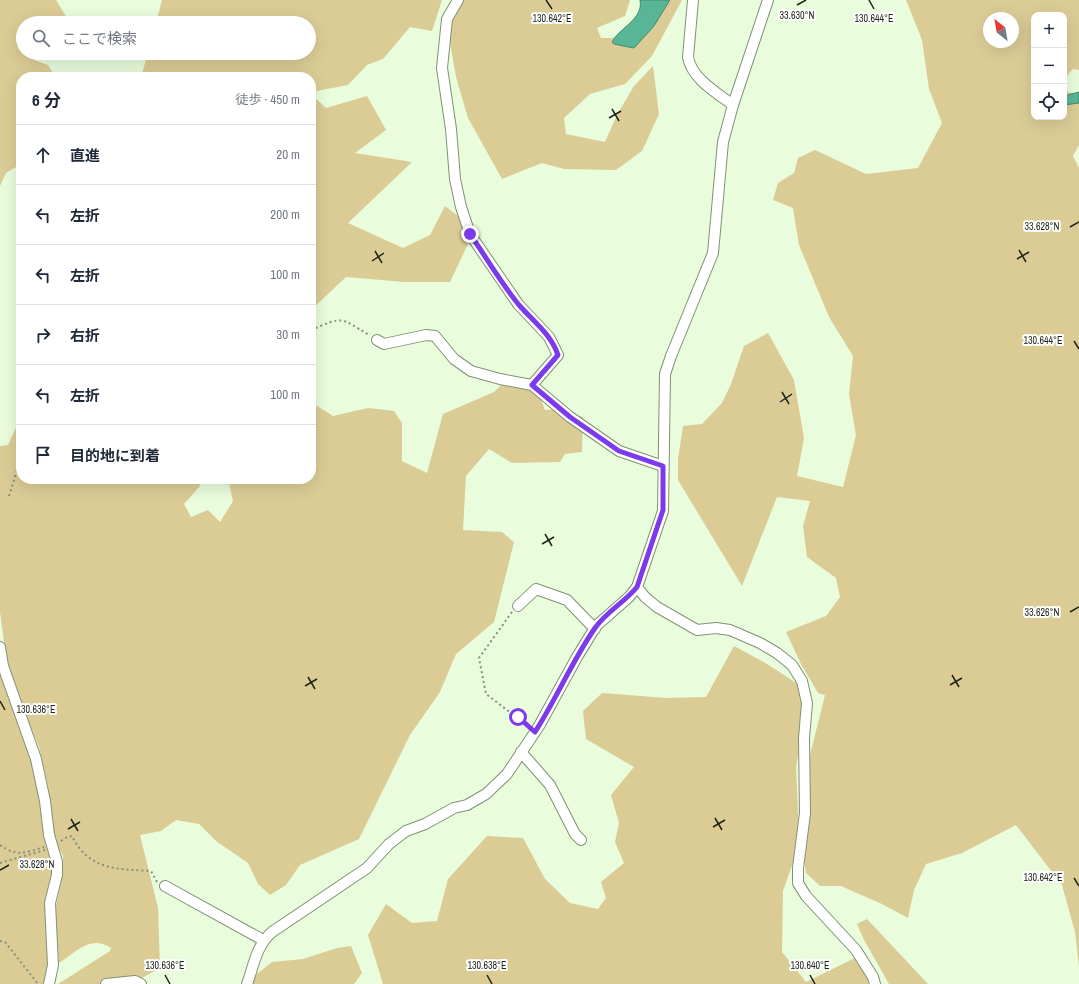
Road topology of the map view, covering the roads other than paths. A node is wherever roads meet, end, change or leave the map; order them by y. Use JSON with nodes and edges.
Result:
{"nodes":[{"id":1,"x":458,"y":0,"type":"edge"},
{"id":2,"x":693,"y":0,"type":"edge"},
{"id":3,"x":768,"y":0,"type":"edge"},
{"id":4,"x":733,"y":105,"type":"junction"},
{"id":5,"x":377,"y":340,"type":"road end"},
{"id":6,"x":532,"y":385,"type":"junction"},
{"id":7,"x":663,"y":466,"type":"junction"},
{"id":8,"x":637,"y":587,"type":"junction"},
{"id":9,"x":518,"y":606,"type":"road end"},
{"id":10,"x":595,"y":629,"type":"junction"},
{"id":11,"x":0,"y":647,"type":"edge"},
{"id":12,"x":521,"y":752,"type":"junction"},
{"id":13,"x":581,"y":840,"type":"dead end"},
{"id":14,"x":165,"y":886,"type":"road end"},
{"id":15,"x":263,"y":940,"type":"junction"},
{"id":16,"x":49,"y":984,"type":"edge"},
{"id":17,"x":106,"y":984,"type":"edge"},
{"id":18,"x":141,"y":984,"type":"edge"},
{"id":19,"x":247,"y":984,"type":"edge"},
{"id":20,"x":875,"y":984,"type":"edge"}],
"edges":[{"from":1,"to":6,"type":"street"},
{"from":2,"to":4,"type":"street"},
{"from":3,"to":4,"type":"street"},
{"from":4,"to":7,"type":"street"},
{"from":5,"to":6,"type":"street"},
{"from":6,"to":7,"type":"street"},
{"from":7,"to":8,"type":"street"},
{"from":8,"to":10,"type":"street"},
{"from":8,"to":20,"type":"street"},
{"from":9,"to":10,"type":"street"},
{"from":10,"to":12,"type":"street"},
{"from":11,"to":16,"type":"street"},
{"from":12,"to":13,"type":"street"},
{"from":12,"to":15,"type":"street"},
{"from":14,"to":15,"type":"street"},
{"from":15,"to":19,"type":"street"},
{"from":17,"to":18,"type":"street"}]}
